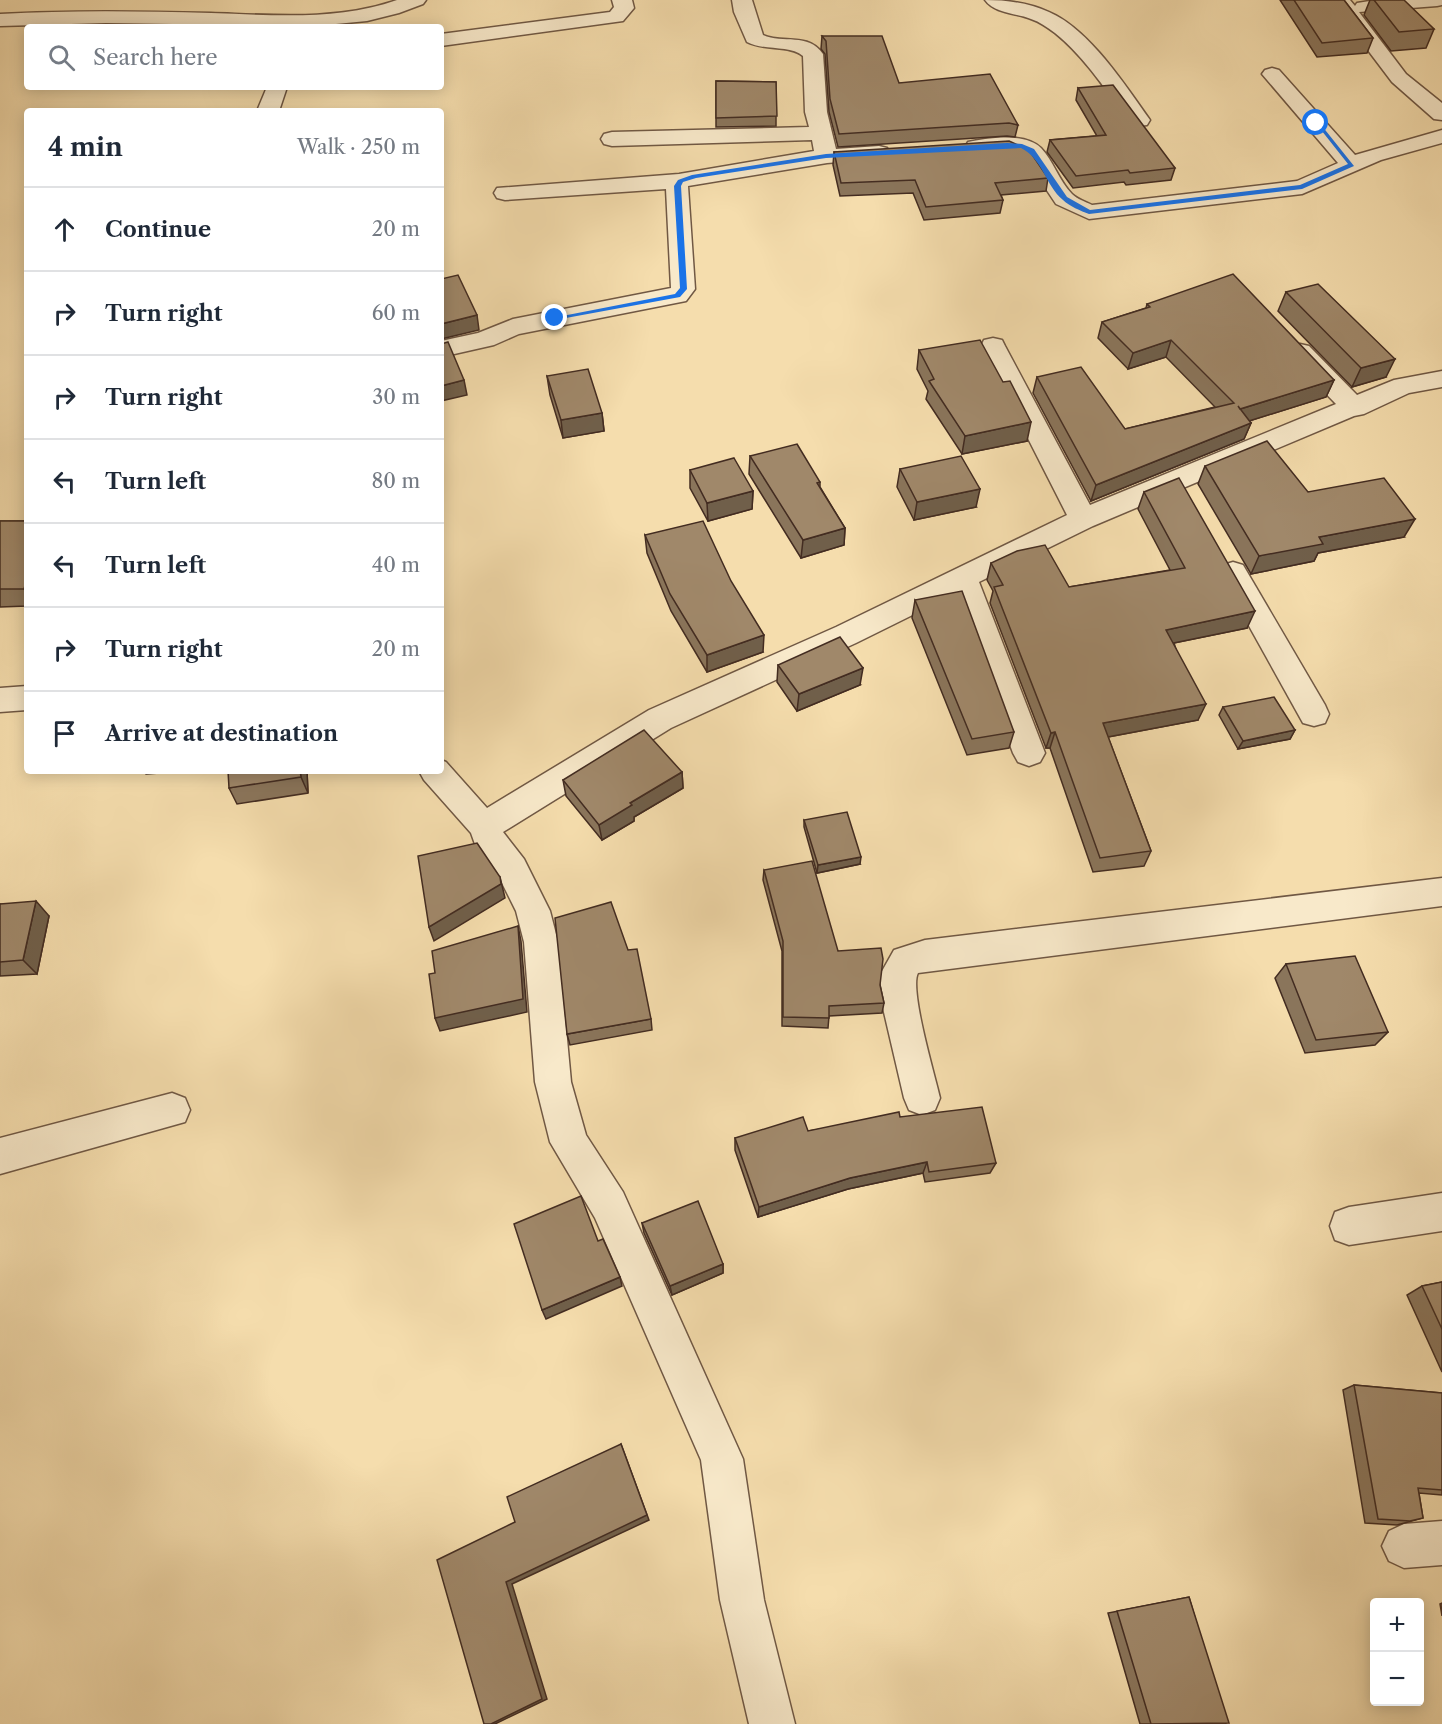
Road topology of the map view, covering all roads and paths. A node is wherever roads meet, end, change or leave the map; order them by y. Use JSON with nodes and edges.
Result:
{"nodes":[{"id":1,"x":416,"y":0,"type":"edge"},
{"id":2,"x":622,"y":0,"type":"edge"},
{"id":3,"x":742,"y":0,"type":"edge"},
{"id":4,"x":995,"y":0,"type":"edge"},
{"id":5,"x":1437,"y":0,"type":"edge"},
{"id":6,"x":1342,"y":4,"type":"edge"},
{"id":7,"x":0,"y":20,"type":"edge"},
{"id":8,"x":352,"y":22,"type":"edge"},
{"id":9,"x":273,"y":24,"type":"edge"},
{"id":10,"x":444,"y":40,"type":"edge"},
{"id":11,"x":1272,"y":74,"type":"dead end"},
{"id":12,"x":276,"y":90,"type":"edge"},
{"id":13,"x":269,"y":108,"type":"edge"},
{"id":14,"x":1442,"y":114,"type":"edge"},
{"id":15,"x":820,"y":134,"type":"junction"},
{"id":16,"x":1442,"y":136,"type":"edge"},
{"id":17,"x":612,"y":139,"type":"dead end"},
{"id":18,"x":1153,"y":139,"type":"edge"},
{"id":19,"x":957,"y":148,"type":"edge"},
{"id":20,"x":897,"y":152,"type":"edge"},
{"id":21,"x":826,"y":156,"type":"junction"},
{"id":22,"x":1352,"y":165,"type":"junction"},
{"id":23,"x":681,"y":181,"type":"junction"},
{"id":24,"x":505,"y":194,"type":"dead end"},
{"id":25,"x":1281,"y":332,"type":"edge"},
{"id":26,"x":993,"y":346,"type":"dead end"},
{"id":27,"x":444,"y":348,"type":"edge"},
{"id":28,"x":1442,"y":380,"type":"edge"},
{"id":29,"x":1354,"y":408,"type":"junction"},
{"id":30,"x":1083,"y":519,"type":"junction"},
{"id":31,"x":1220,"y":551,"type":"edge"},
{"id":32,"x":963,"y":577,"type":"junction"},
{"id":33,"x":24,"y":698,"type":"edge"},
{"id":34,"x":0,"y":700,"type":"edge"},
{"id":35,"x":1314,"y":714,"type":"dead end"},
{"id":36,"x":1029,"y":753,"type":"dead end"},
{"id":37,"x":438,"y":774,"type":"edge"},
{"id":38,"x":485,"y":827,"type":"junction"},
{"id":39,"x":1442,"y":892,"type":"edge"},
{"id":40,"x":922,"y":1098,"type":"dead end"},
{"id":41,"x":172,"y":1110,"type":"dead end"},
{"id":42,"x":0,"y":1156,"type":"edge"},
{"id":43,"x":1442,"y":1212,"type":"edge"},
{"id":44,"x":1349,"y":1226,"type":"dead end"},
{"id":45,"x":772,"y":1724,"type":"edge"}],
"edges":[{"from":1,"to":8,"type":"street"},
{"from":2,"to":10,"type":"street"},
{"from":3,"to":15,"type":"street"},
{"from":4,"to":18,"type":"street"},
{"from":5,"to":6,"type":"street"},
{"from":6,"to":14,"type":"street"},
{"from":7,"to":9,"type":"street"},
{"from":8,"to":9,"type":"street"},
{"from":11,"to":22,"type":"street"},
{"from":12,"to":13,"type":"street"},
{"from":15,"to":17,"type":"street"},
{"from":15,"to":21,"type":"street"},
{"from":16,"to":22,"type":"street"},
{"from":19,"to":22,"type":"street"},
{"from":20,"to":21,"type":"street"},
{"from":21,"to":23,"type":"street"},
{"from":23,"to":24,"type":"street"},
{"from":23,"to":27,"type":"street"},
{"from":25,"to":29,"type":"street"},
{"from":26,"to":30,"type":"street"},
{"from":28,"to":29,"type":"street"},
{"from":29,"to":30,"type":"street"},
{"from":30,"to":32,"type":"street"},
{"from":31,"to":35,"type":"street"},
{"from":32,"to":36,"type":"street"},
{"from":32,"to":38,"type":"street"},
{"from":33,"to":34,"type":"street"},
{"from":37,"to":38,"type":"street"},
{"from":38,"to":45,"type":"street"},
{"from":39,"to":40,"type":"street"},
{"from":41,"to":42,"type":"street"},
{"from":43,"to":44,"type":"street"}]}
